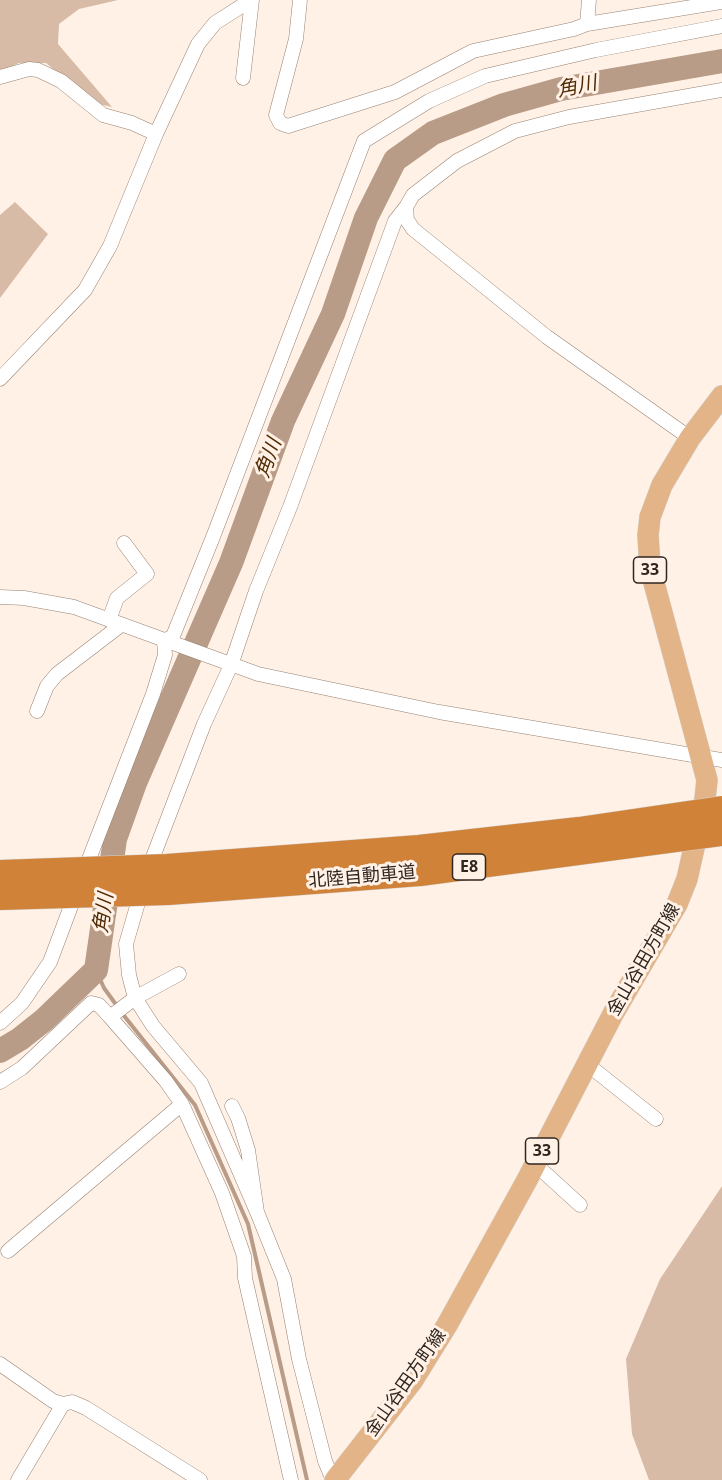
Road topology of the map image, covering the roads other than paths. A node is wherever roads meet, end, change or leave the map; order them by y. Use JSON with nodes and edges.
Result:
{"nodes":[{"id":1,"x":251,"y":0,"type":"edge"},
{"id":2,"x":300,"y":0,"type":"edge"},
{"id":3,"x":589,"y":0,"type":"edge"},
{"id":4,"x":722,"y":2,"type":"edge"},
{"id":5,"x":587,"y":24,"type":"junction"},
{"id":6,"x":722,"y":27,"type":"edge"},
{"id":7,"x":0,"y":77,"type":"edge"},
{"id":8,"x":243,"y":78,"type":"dead end"},
{"id":9,"x":722,"y":90,"type":"edge"},
{"id":10,"x":156,"y":134,"type":"junction"},
{"id":11,"x":406,"y":207,"type":"junction"},
{"id":12,"x":0,"y":379,"type":"edge"},
{"id":13,"x":722,"y":396,"type":"edge"},
{"id":14,"x":690,"y":438,"type":"junction"},
{"id":15,"x":124,"y":543,"type":"dead end"},
{"id":16,"x":0,"y":597,"type":"edge"},
{"id":17,"x":115,"y":623,"type":"junction"},
{"id":18,"x":165,"y":641,"type":"junction"},
{"id":19,"x":229,"y":664,"type":"junction"},
{"id":20,"x":37,"y":711,"type":"dead end"},
{"id":21,"x":712,"y":759,"type":"edge"},
{"id":22,"x":722,"y":809,"type":"edge"},
{"id":23,"x":722,"y":833,"type":"edge"},
{"id":24,"x":0,"y":873,"type":"edge"},
{"id":25,"x":0,"y":897,"type":"edge"},
{"id":26,"x":178,"y":974,"type":"dead end"},
{"id":27,"x":135,"y":998,"type":"junction"},
{"id":28,"x":110,"y":1017,"type":"junction"},
{"id":29,"x":0,"y":1023,"type":"edge"},
{"id":30,"x":587,"y":1064,"type":"junction"},
{"id":31,"x":0,"y":1082,"type":"edge"},
{"id":32,"x":182,"y":1104,"type":"junction"},
{"id":33,"x":232,"y":1106,"type":"dead end"},
{"id":34,"x":656,"y":1119,"type":"dead end"},
{"id":35,"x":535,"y":1164,"type":"junction"},
{"id":36,"x":580,"y":1205,"type":"dead end"},
{"id":37,"x":257,"y":1212,"type":"junction"},
{"id":38,"x":8,"y":1251,"type":"dead end"},
{"id":39,"x":0,"y":1364,"type":"edge"},
{"id":40,"x":63,"y":1404,"type":"junction"},
{"id":41,"x":18,"y":1480,"type":"edge"},
{"id":42,"x":200,"y":1480,"type":"edge"},
{"id":43,"x":291,"y":1480,"type":"edge"},
{"id":44,"x":334,"y":1480,"type":"edge"}],
"edges":[{"from":1,"to":8,"type":"street"},
{"from":1,"to":10,"type":"street"},
{"from":2,"to":5,"type":"street"},
{"from":3,"to":5,"type":"street"},
{"from":4,"to":5,"type":"street"},
{"from":6,"to":18,"type":"street"},
{"from":7,"to":10,"type":"street"},
{"from":9,"to":11,"type":"street"},
{"from":10,"to":12,"type":"street"},
{"from":11,"to":14,"type":"street"},
{"from":11,"to":19,"type":"street"},
{"from":13,"to":14,"type":"main road","name":"金山谷田方町線","number":"33"},
{"from":14,"to":21,"type":"main road","name":"金山谷田方町線","number":"33"},
{"from":15,"to":17,"type":"street"},
{"from":16,"to":17,"type":"street"},
{"from":17,"to":18,"type":"street"},
{"from":17,"to":20,"type":"street"},
{"from":18,"to":19,"type":"street"},
{"from":18,"to":29,"type":"street"},
{"from":19,"to":21,"type":"street"},
{"from":19,"to":27,"type":"street"},
{"from":21,"to":30,"type":"main road","name":"金山谷田方町線","number":"33"},
{"from":22,"to":24,"type":"highway","name":"北陸自動車道","number":"E8","bridge":true},
{"from":23,"to":25,"type":"highway","name":"北陸自動車道","number":"E8","bridge":true},
{"from":26,"to":27,"type":"street"},
{"from":27,"to":28,"type":"street"},
{"from":27,"to":37,"type":"street"},
{"from":28,"to":31,"type":"street"},
{"from":28,"to":32,"type":"street"},
{"from":30,"to":34,"type":"street"},
{"from":30,"to":35,"type":"main road","name":"金山谷田方町線","number":"33"},
{"from":32,"to":38,"type":"street"},
{"from":32,"to":43,"type":"street"},
{"from":33,"to":37,"type":"street"},
{"from":35,"to":36,"type":"street"},
{"from":35,"to":44,"type":"main road","name":"金山谷田方町線","number":"33"},
{"from":37,"to":44,"type":"street"},
{"from":39,"to":40,"type":"street"},
{"from":40,"to":41,"type":"street"},
{"from":40,"to":42,"type":"street"}]}
